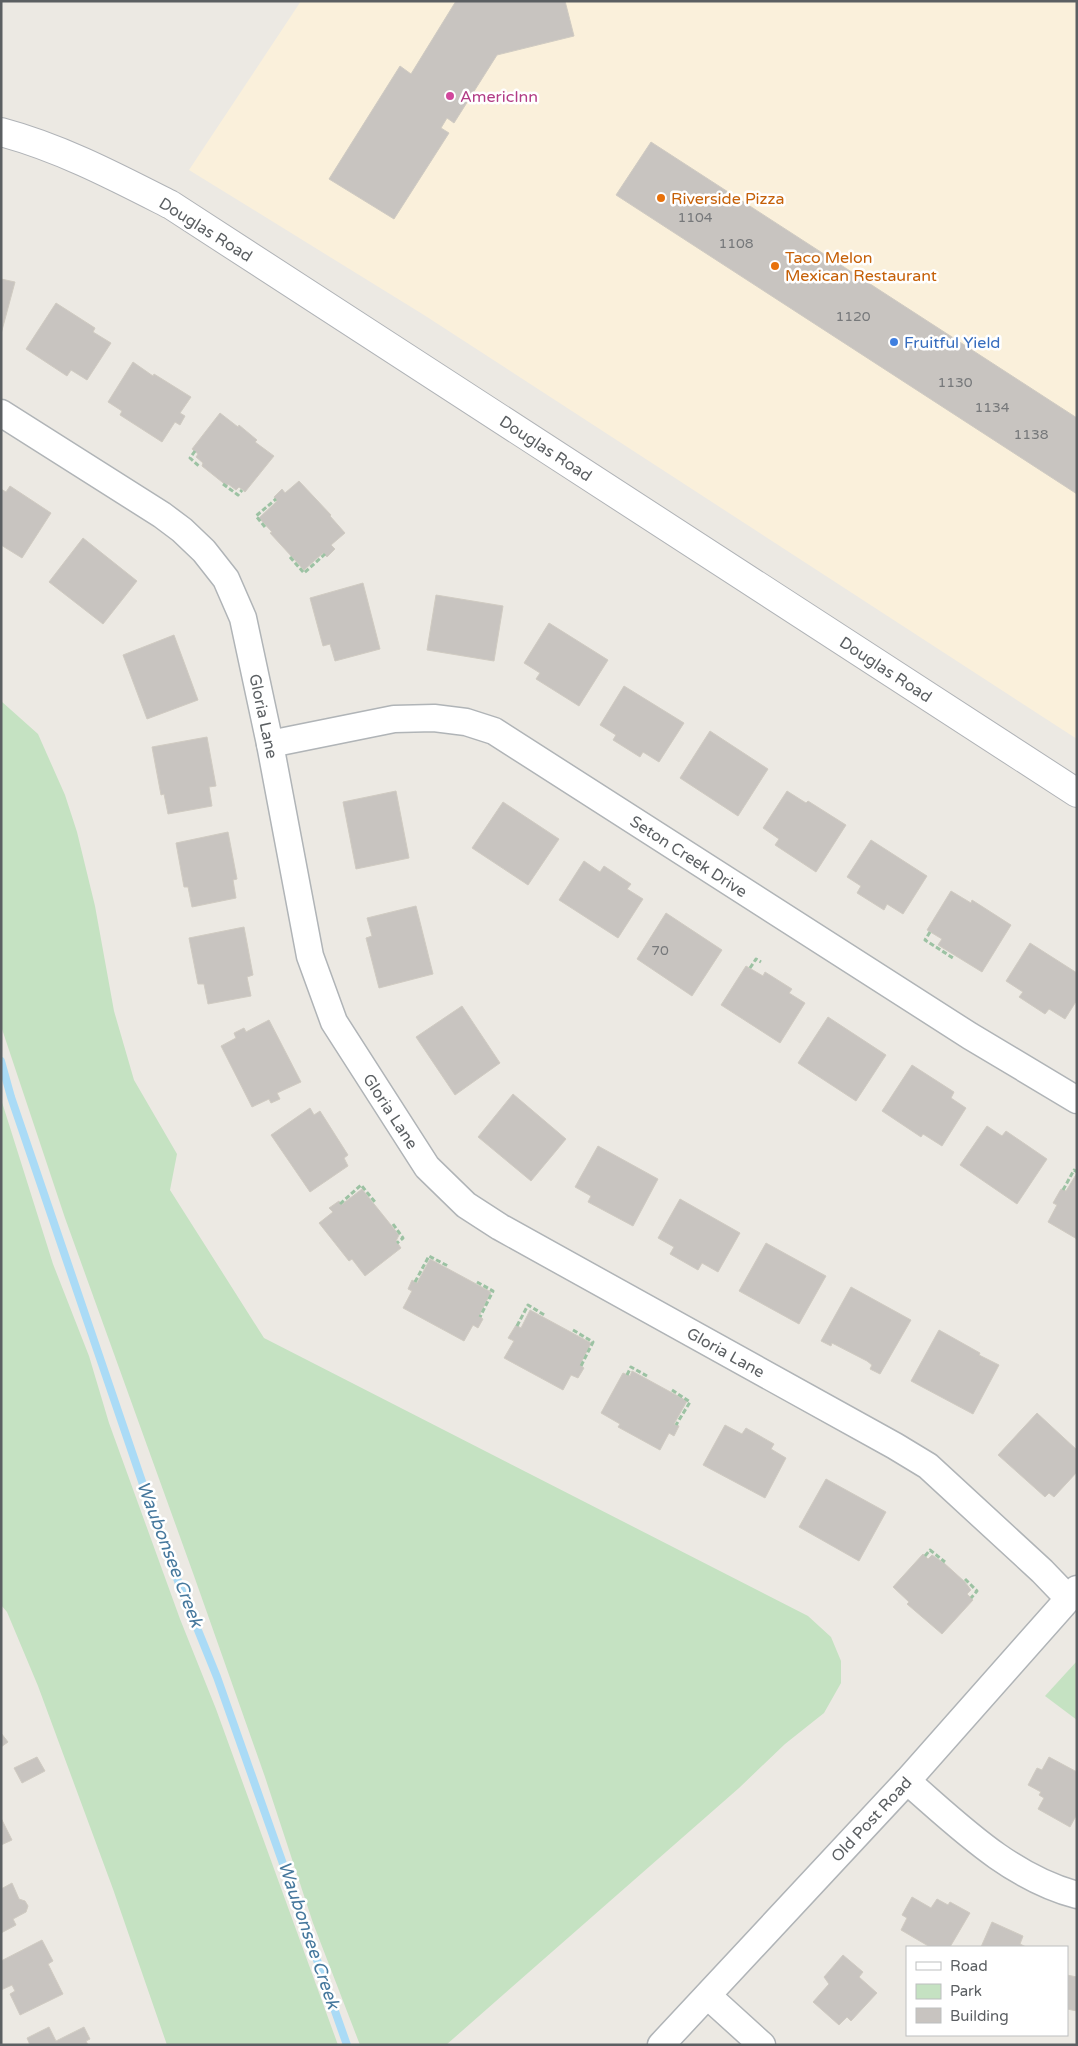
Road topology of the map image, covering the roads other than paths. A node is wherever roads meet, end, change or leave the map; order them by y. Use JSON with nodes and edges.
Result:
{"nodes":[{"id":1,"x":1,"y":132,"type":"edge"},
{"id":2,"x":1,"y":413,"type":"edge"},
{"id":3,"x":270,"y":744,"type":"junction"},
{"id":4,"x":1077,"y":793,"type":"edge"},
{"id":5,"x":1077,"y":1100,"type":"edge"},
{"id":6,"x":1072,"y":1593,"type":"edge"},
{"id":7,"x":907,"y":1781,"type":"junction"},
{"id":8,"x":1077,"y":1895,"type":"edge"},
{"id":9,"x":708,"y":1996,"type":"junction"},
{"id":10,"x":661,"y":2045,"type":"edge"},
{"id":11,"x":762,"y":2045,"type":"edge"}],
"edges":[{"from":1,"to":4,"type":"street","name":"Douglas Road"},
{"from":2,"to":3,"type":"street","name":"Gloria Lane"},
{"from":3,"to":5,"type":"street","name":"Seton Creek Drive"},
{"from":3,"to":6,"type":"street","name":"Gloria Lane"},
{"from":6,"to":7,"type":"street","name":"Old Post Road"},
{"from":7,"to":8,"type":"street"},
{"from":7,"to":9,"type":"street","name":"Old Post Road"},
{"from":9,"to":10,"type":"street","name":"Old Post Road"},
{"from":9,"to":11,"type":"street"}]}
